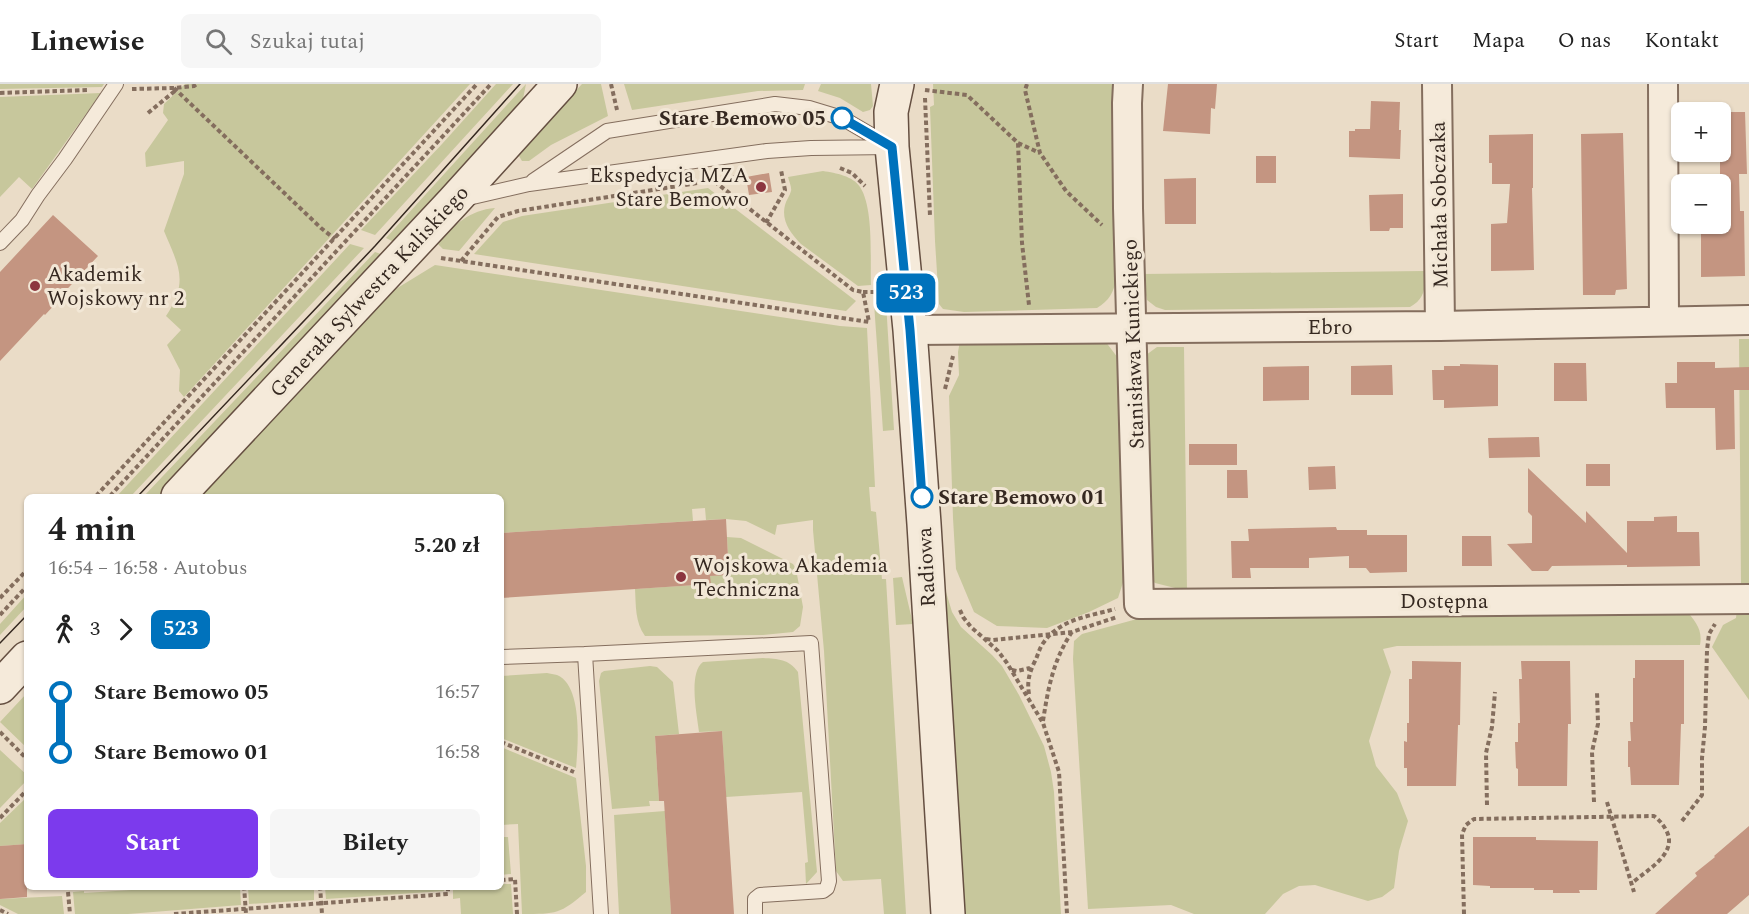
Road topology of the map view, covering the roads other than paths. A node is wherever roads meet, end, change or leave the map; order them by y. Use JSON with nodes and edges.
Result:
{"nodes":[{"id":1,"x":560,"y":84,"type":"edge"},
{"id":2,"x":1128,"y":84,"type":"edge"},
{"id":3,"x":1437,"y":84,"type":"edge"},
{"id":4,"x":1663,"y":84,"type":"edge"},
{"id":5,"x":117,"y":87,"type":"edge"},
{"id":6,"x":890,"y":93,"type":"edge"},
{"id":7,"x":892,"y":147,"type":"junction"},
{"id":8,"x":529,"y":184,"type":"junction"},
{"id":9,"x":453,"y":202,"type":"junction"},
{"id":10,"x":0,"y":243,"type":"edge"},
{"id":11,"x":1749,"y":320,"type":"edge"},
{"id":12,"x":1664,"y":321,"type":"junction"},
{"id":13,"x":1440,"y":326,"type":"junction"},
{"id":14,"x":1133,"y":328,"type":"junction"},
{"id":15,"x":910,"y":330,"type":"junction"},
{"id":16,"x":180,"y":494,"type":"edge"},
{"id":17,"x":1749,"y":599,"type":"edge"},
{"id":18,"x":1139,"y":603,"type":"joint"},
{"id":19,"x":585,"y":654,"type":"junction"},
{"id":20,"x":504,"y":657,"type":"edge"},
{"id":21,"x":24,"y":661,"type":"edge"},
{"id":22,"x":0,"y":687,"type":"edge"},
{"id":23,"x":602,"y":914,"type":"edge"},
{"id":24,"x":755,"y":914,"type":"edge"},
{"id":25,"x":948,"y":914,"type":"edge"}],
"edges":[{"from":1,"to":9,"type":"main road","name":"Generała Sylwestra Kaliskiego"},
{"from":2,"to":14,"type":"street","name":"Stanisława Kunickiego"},
{"from":3,"to":13,"type":"street","name":"Michała Sobczaka"},
{"from":4,"to":12,"type":"street"},
{"from":5,"to":10,"type":"lane"},
{"from":6,"to":7,"type":"main road","name":"Radiowa"},
{"from":7,"to":8,"type":"lane"},
{"from":7,"to":8,"type":"lane"},
{"from":7,"to":15,"type":"main road","name":"Radiowa"},
{"from":8,"to":9,"type":"lane"},
{"from":9,"to":16,"type":"main road","name":"Generała Sylwestra Kaliskiego"},
{"from":11,"to":12,"type":"street","name":"Ebro"},
{"from":12,"to":13,"type":"street","name":"Ebro"},
{"from":13,"to":14,"type":"street","name":"Ebro"},
{"from":14,"to":15,"type":"street","name":"Ebro"},
{"from":14,"to":18,"type":"street","name":"Stanisława Kunickiego"},
{"from":15,"to":25,"type":"main road","name":"Radiowa"},
{"from":17,"to":18,"type":"street","name":"Dostępna"},
{"from":19,"to":20,"type":"lane"},
{"from":19,"to":23,"type":"lane"},
{"from":19,"to":24,"type":"lane"},
{"from":21,"to":22,"type":"main road"}]}
